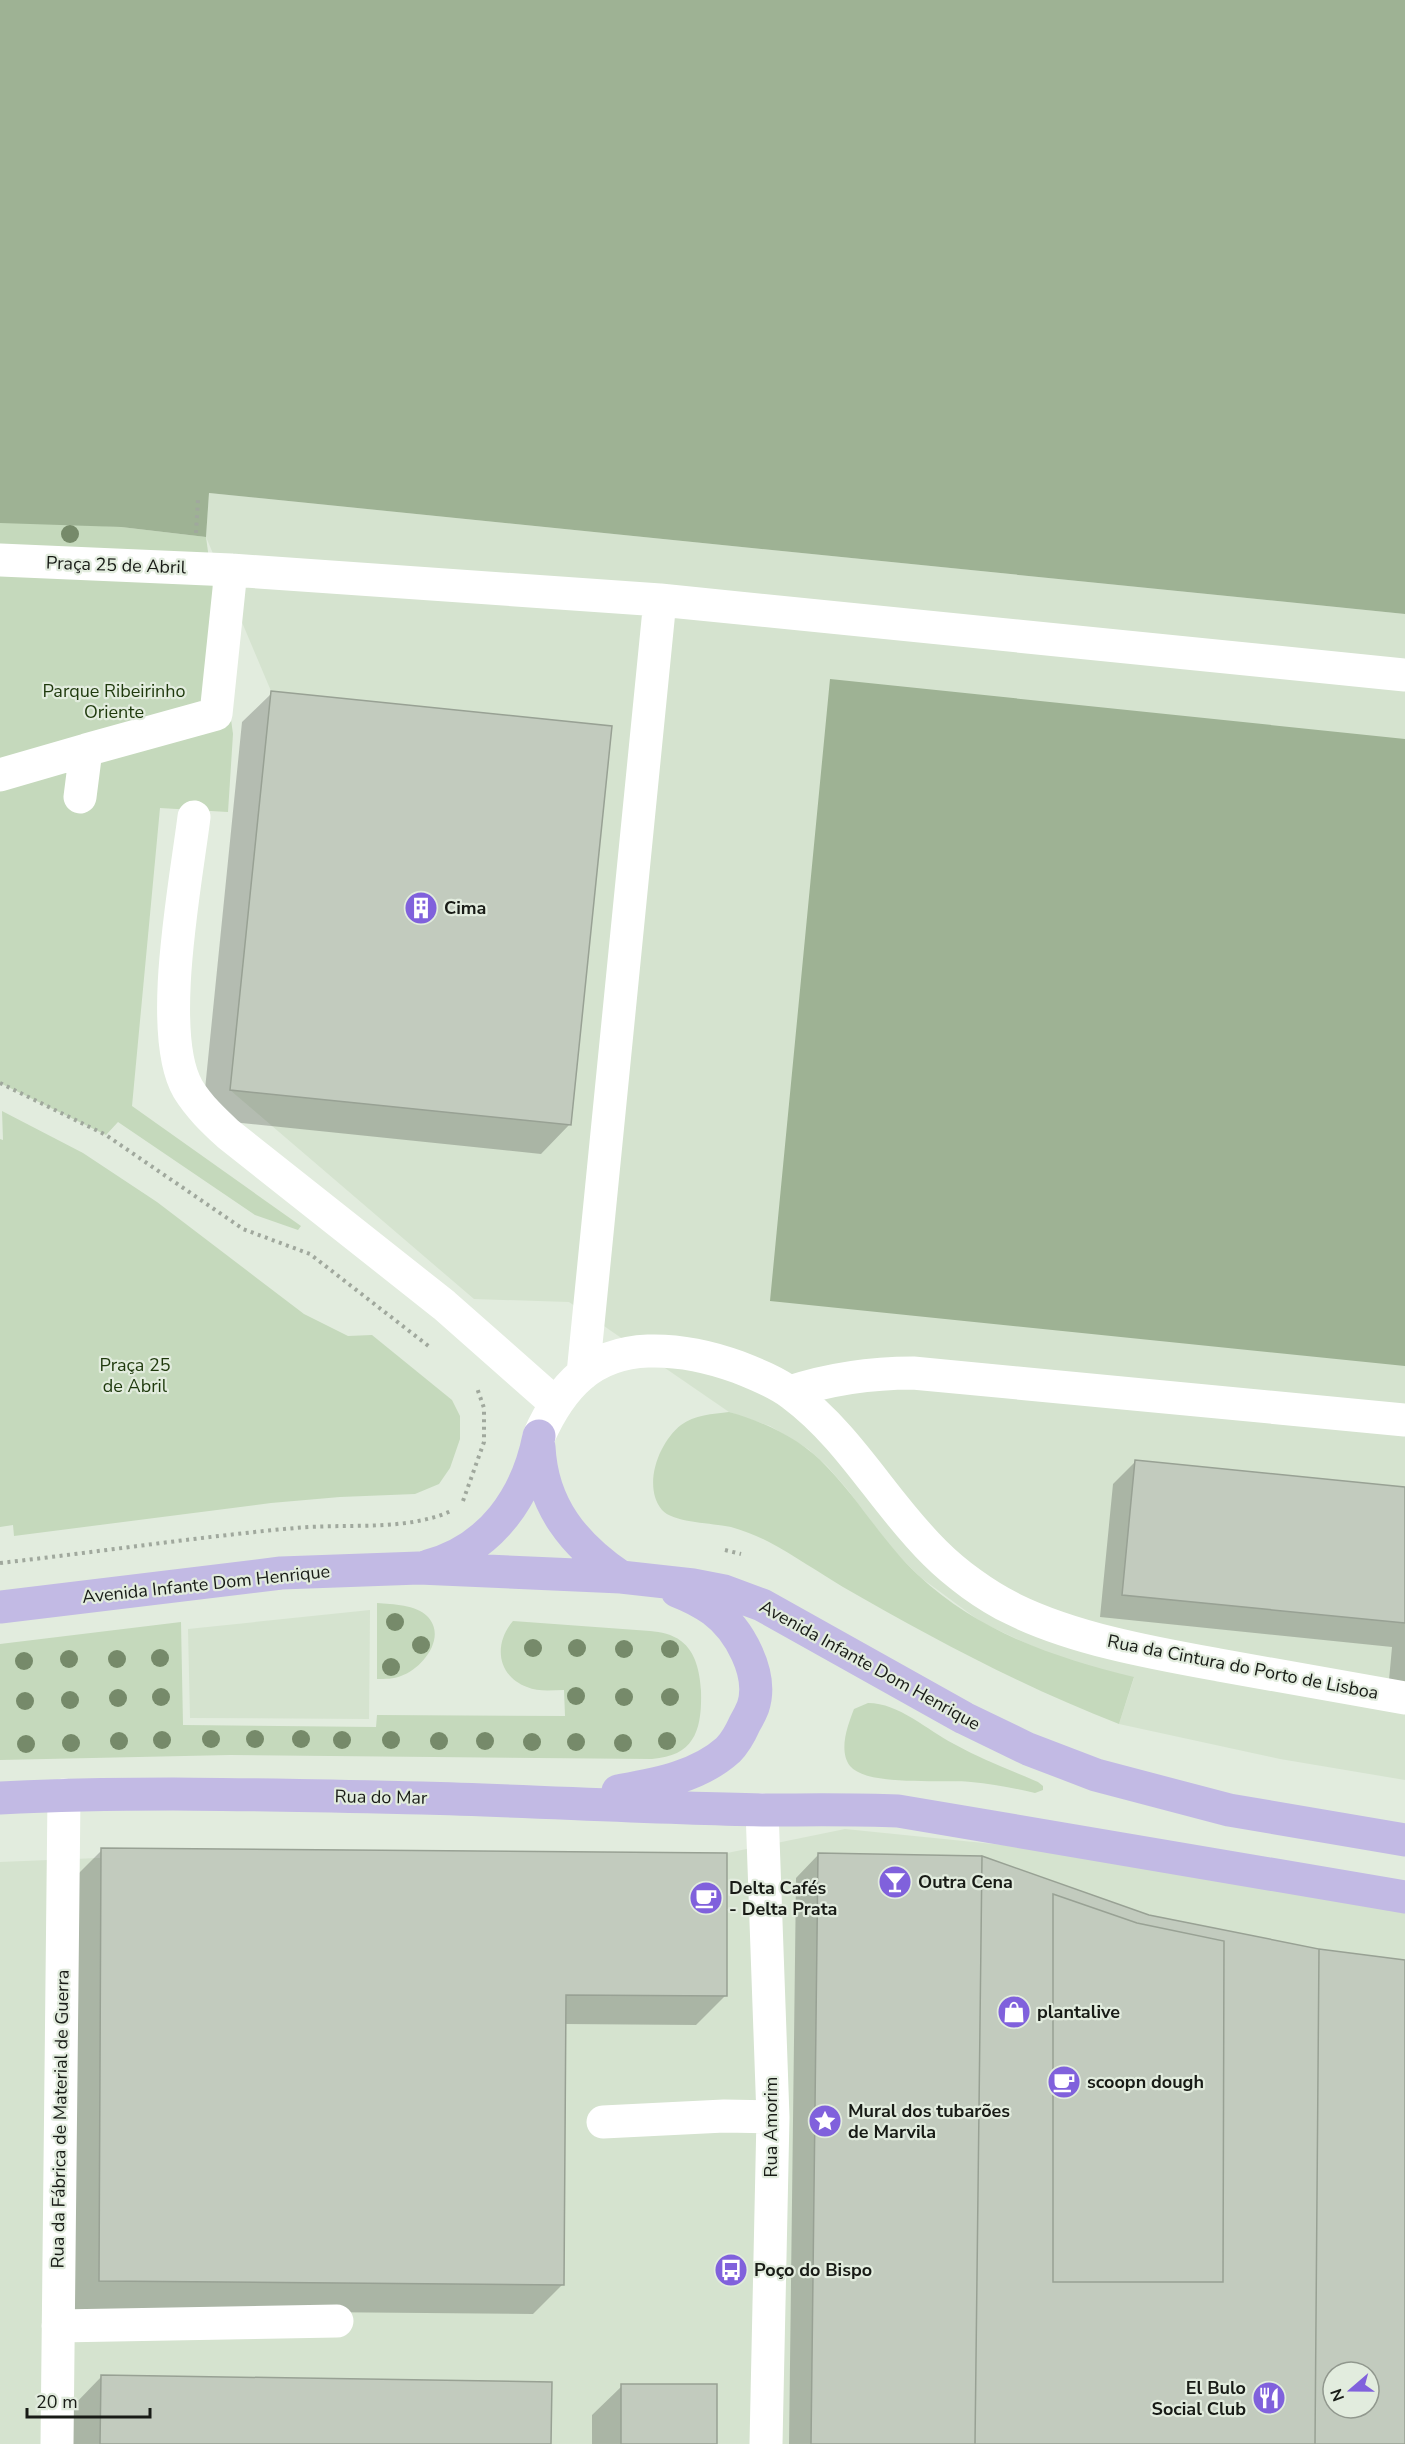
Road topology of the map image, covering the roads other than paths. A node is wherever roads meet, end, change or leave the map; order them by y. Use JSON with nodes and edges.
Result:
{"nodes":[{"id":1,"x":0,"y":560,"type":"edge"},
{"id":2,"x":231,"y":570,"type":"junction"},
{"id":3,"x":660,"y":600,"type":"junction"},
{"id":4,"x":1405,"y":675,"type":"edge"},
{"id":5,"x":86,"y":750,"type":"junction"},
{"id":6,"x":0,"y":775,"type":"edge"},
{"id":7,"x":80,"y":797,"type":"dead end"},
{"id":8,"x":194,"y":817,"type":"dead end"},
{"id":9,"x":571,"y":1386,"type":"junction"},
{"id":10,"x":790,"y":1392,"type":"junction"},
{"id":11,"x":1405,"y":1420,"type":"edge"},
{"id":12,"x":539,"y":1436,"type":"junction"},
{"id":13,"x":419,"y":1568,"type":"junction"},
{"id":14,"x":631,"y":1577,"type":"junction"},
{"id":15,"x":0,"y":1606,"type":"edge"},
{"id":16,"x":1405,"y":1698,"type":"edge"},
{"id":17,"x":64,"y":1795,"type":"junction"},
{"id":18,"x":0,"y":1798,"type":"edge"},
{"id":19,"x":548,"y":1801,"type":"junction"},
{"id":20,"x":762,"y":1810,"type":"junction"},
{"id":21,"x":1405,"y":1840,"type":"edge"},
{"id":22,"x":1405,"y":1897,"type":"edge"},
{"id":23,"x":773,"y":2117,"type":"junction"},
{"id":24,"x":603,"y":2122,"type":"dead end"},
{"id":25,"x":337,"y":2321,"type":"dead end"},
{"id":26,"x":58,"y":2326,"type":"junction"},
{"id":27,"x":57,"y":2444,"type":"edge"},
{"id":28,"x":766,"y":2444,"type":"edge"}],
"edges":[{"from":1,"to":2,"type":"street","name":"Praça 25 de Abril"},
{"from":2,"to":3,"type":"street","name":"Praça 25 de Abril"},
{"from":2,"to":5,"type":"street"},
{"from":3,"to":4,"type":"street","name":"Praça 25 de Abril"},
{"from":3,"to":9,"type":"street"},
{"from":5,"to":6,"type":"street"},
{"from":5,"to":7,"type":"street"},
{"from":8,"to":9,"type":"street"},
{"from":9,"to":10,"type":"street","name":"Rua da Cintura do Porto de Lisboa"},
{"from":9,"to":12,"type":"street"},
{"from":10,"to":11,"type":"street"},
{"from":10,"to":16,"type":"street","name":"Rua da Cintura do Porto de Lisboa"},
{"from":12,"to":13,"type":"main road"},
{"from":12,"to":14,"type":"main road"},
{"from":13,"to":14,"type":"main road","name":"Avenida Infante Dom Henrique"},
{"from":13,"to":15,"type":"main road","name":"Avenida Infante Dom Henrique"},
{"from":14,"to":19,"type":"main road"},
{"from":14,"to":21,"type":"main road","name":"Avenida Infante Dom Henrique"},
{"from":17,"to":18,"type":"main road","name":"Rua do Mar"},
{"from":17,"to":19,"type":"main road","name":"Rua do Mar"},
{"from":17,"to":26,"type":"street","name":"Rua da Fábrica de Material de Guerra"},
{"from":19,"to":20,"type":"main road","name":"Rua do Mar"},
{"from":20,"to":22,"type":"main road"},
{"from":20,"to":23,"type":"street","name":"Rua Amorim"},
{"from":23,"to":24,"type":"street"},
{"from":23,"to":28,"type":"street","name":"Rua Amorim"},
{"from":25,"to":26,"type":"street"},
{"from":26,"to":27,"type":"street","name":"Rua da Fábrica de Material de Guerra"}]}
